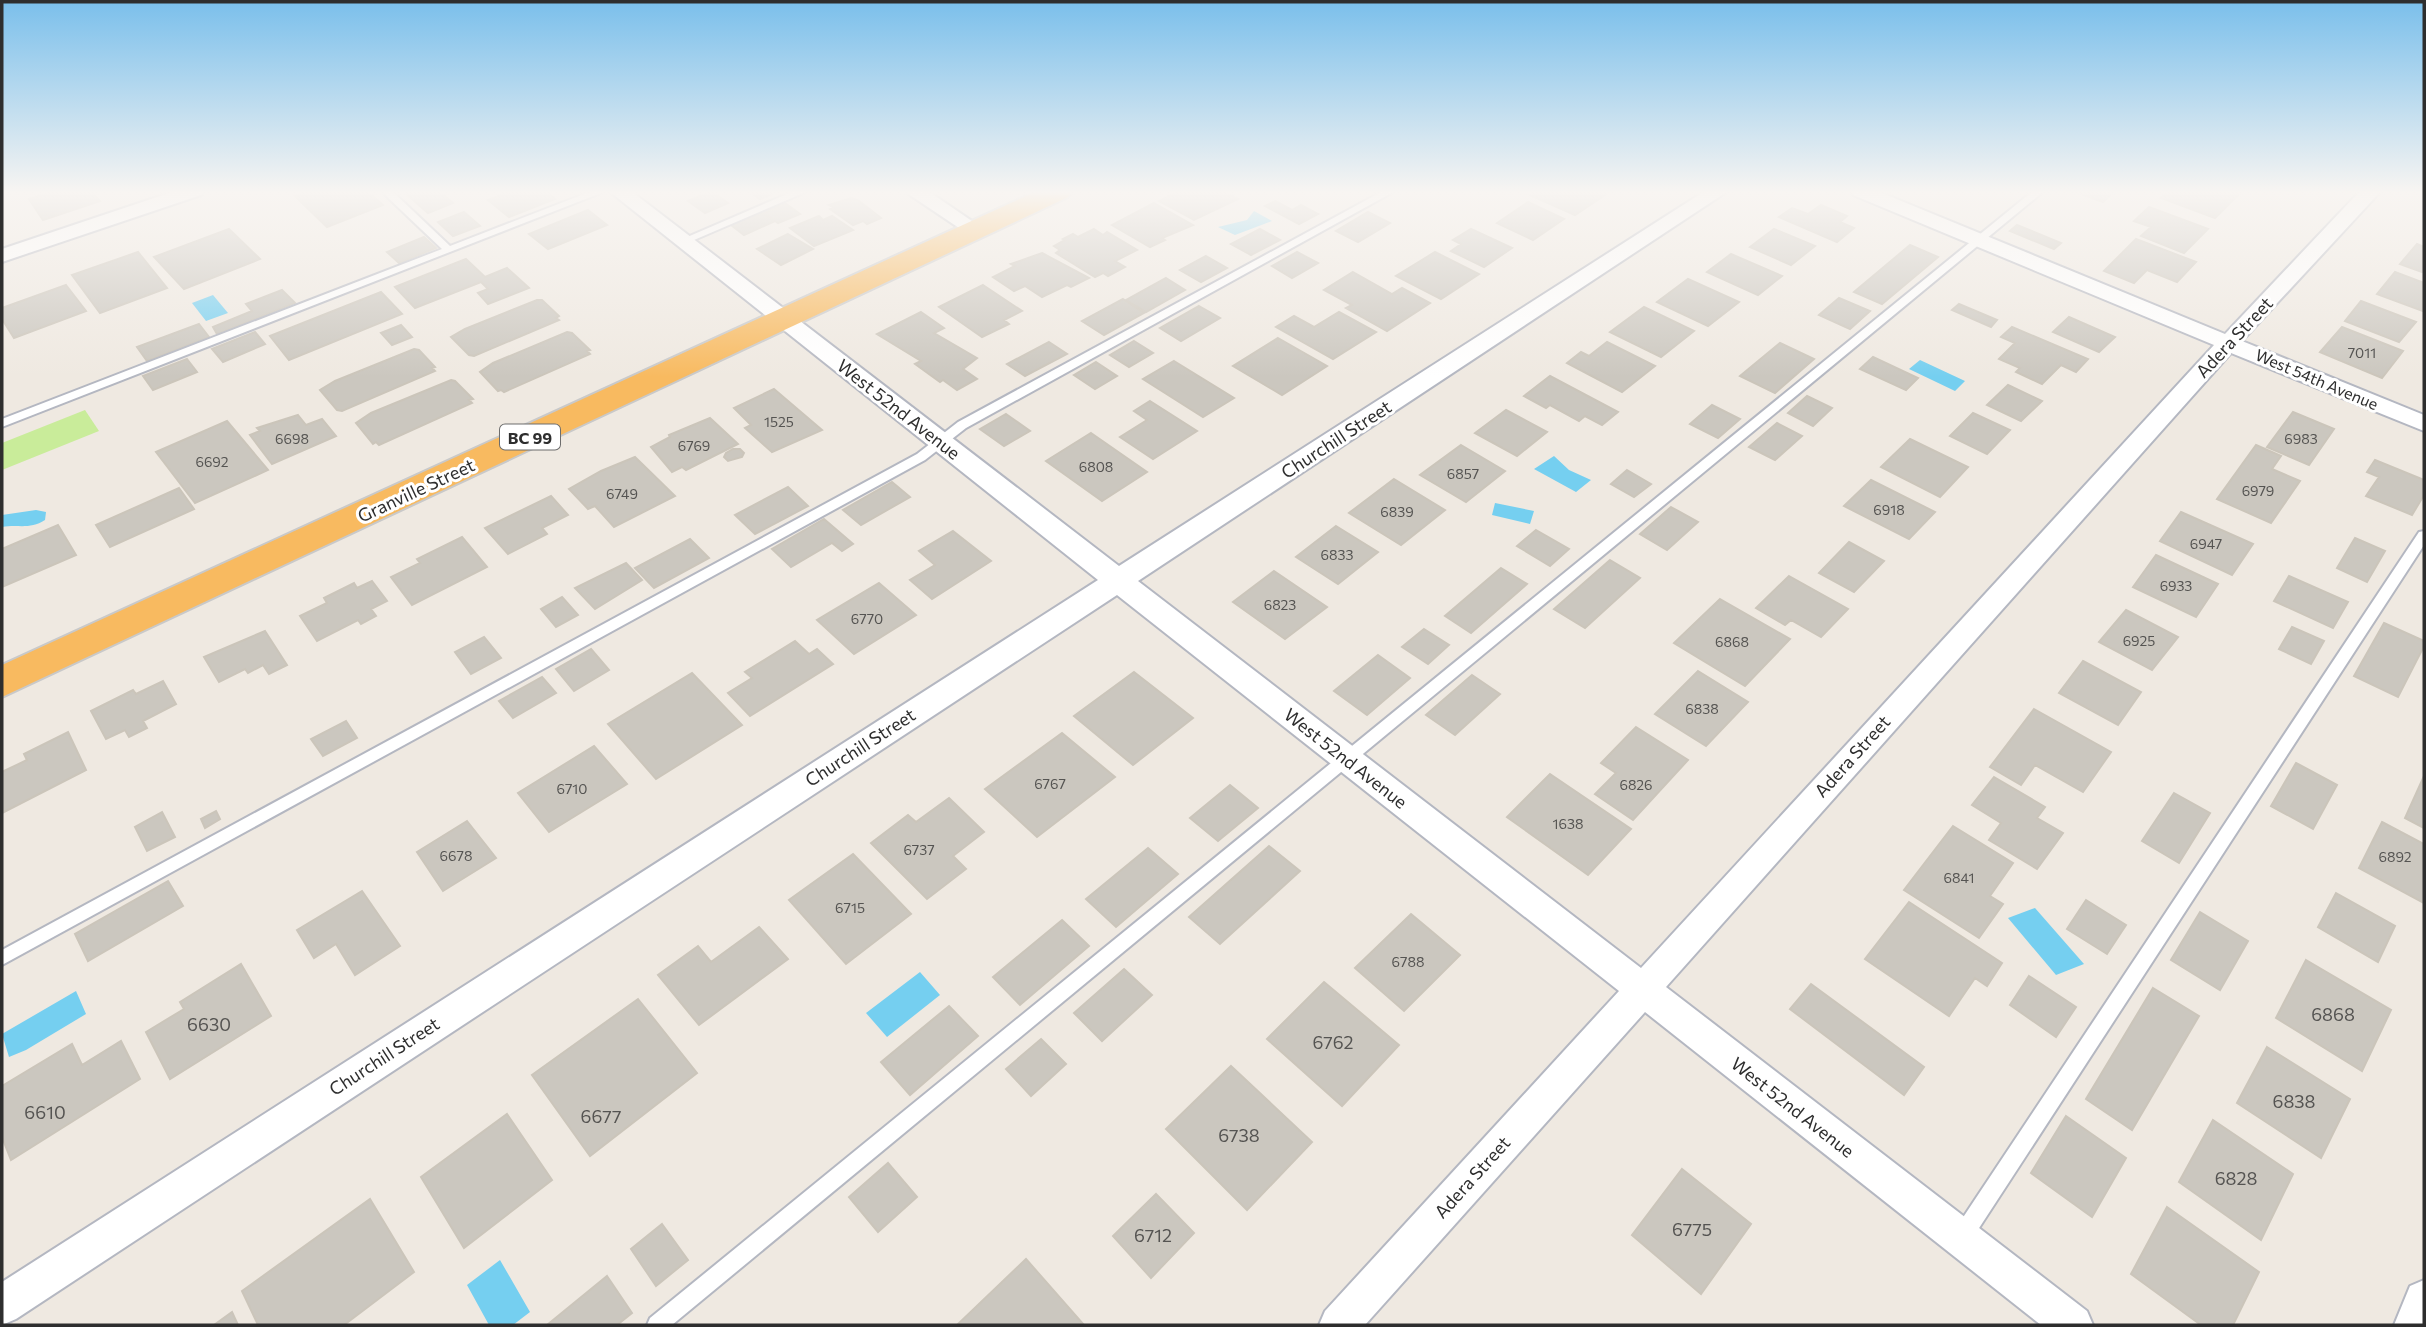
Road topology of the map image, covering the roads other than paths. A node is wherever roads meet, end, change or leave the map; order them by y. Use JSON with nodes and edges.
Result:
{"nodes":[{"id":1,"x":441,"y":253,"type":"edge"},
{"id":2,"x":698,"y":253,"type":"edge"},
{"id":3,"x":926,"y":253,"type":"edge"},
{"id":4,"x":1277,"y":253,"type":"edge"},
{"id":5,"x":1622,"y":253,"type":"edge"},
{"id":6,"x":1963,"y":253,"type":"edge"},
{"id":7,"x":2010,"y":253,"type":"edge"},
{"id":8,"x":2313,"y":253,"type":"edge"},
{"id":9,"x":783,"y":319,"type":"junction"},
{"id":10,"x":2229,"y":343,"type":"junction"},
{"id":11,"x":2,"y":423,"type":"edge"},
{"id":12,"x":2424,"y":424,"type":"edge"},
{"id":13,"x":941,"y":442,"type":"junction"},
{"id":14,"x":2424,"y":535,"type":"edge"},
{"id":15,"x":1118,"y":580,"type":"junction"},
{"id":16,"x":2,"y":682,"type":"edge"},
{"id":17,"x":1346,"y":759,"type":"junction"},
{"id":18,"x":2,"y":958,"type":"edge"},
{"id":19,"x":1641,"y":988,"type":"junction"},
{"id":20,"x":1961,"y":1239,"type":"junction"},
{"id":21,"x":2424,"y":1300,"type":"edge"},
{"id":22,"x":2,"y":1305,"type":"edge"},
{"id":23,"x":657,"y":1325,"type":"edge"},
{"id":24,"x":1339,"y":1325,"type":"edge"},
{"id":25,"x":2073,"y":1325,"type":"edge"},
{"id":26,"x":2413,"y":1325,"type":"edge"}],
"edges":[{"from":1,"to":11,"type":"lane"},
{"from":2,"to":9,"type":"street","name":"West 52nd Avenue"},
{"from":3,"to":9,"type":"highway","name":"Granville Street","number":"BC 99"},
{"from":4,"to":13,"type":"lane"},
{"from":5,"to":15,"type":"street","name":"Churchill Street"},
{"from":6,"to":17,"type":"lane"},
{"from":7,"to":10,"type":"street","name":"West 54th Avenue"},
{"from":8,"to":10,"type":"street","name":"Adera Street"},
{"from":9,"to":13,"type":"street","name":"West 52nd Avenue"},
{"from":9,"to":16,"type":"highway","name":"Granville Street","number":"BC 99"},
{"from":10,"to":12,"type":"street","name":"West 54th Avenue"},
{"from":10,"to":19,"type":"street","name":"Adera Street"},
{"from":13,"to":15,"type":"street","name":"West 52nd Avenue"},
{"from":13,"to":18,"type":"lane"},
{"from":14,"to":20,"type":"lane"},
{"from":15,"to":17,"type":"street","name":"West 52nd Avenue"},
{"from":15,"to":22,"type":"street","name":"Churchill Street"},
{"from":17,"to":19,"type":"street","name":"West 52nd Avenue"},
{"from":17,"to":23,"type":"lane"},
{"from":19,"to":20,"type":"street","name":"West 52nd Avenue"},
{"from":19,"to":24,"type":"street","name":"Adera Street"},
{"from":20,"to":25,"type":"street","name":"West 52nd Avenue"},
{"from":21,"to":26,"type":"street"}]}
